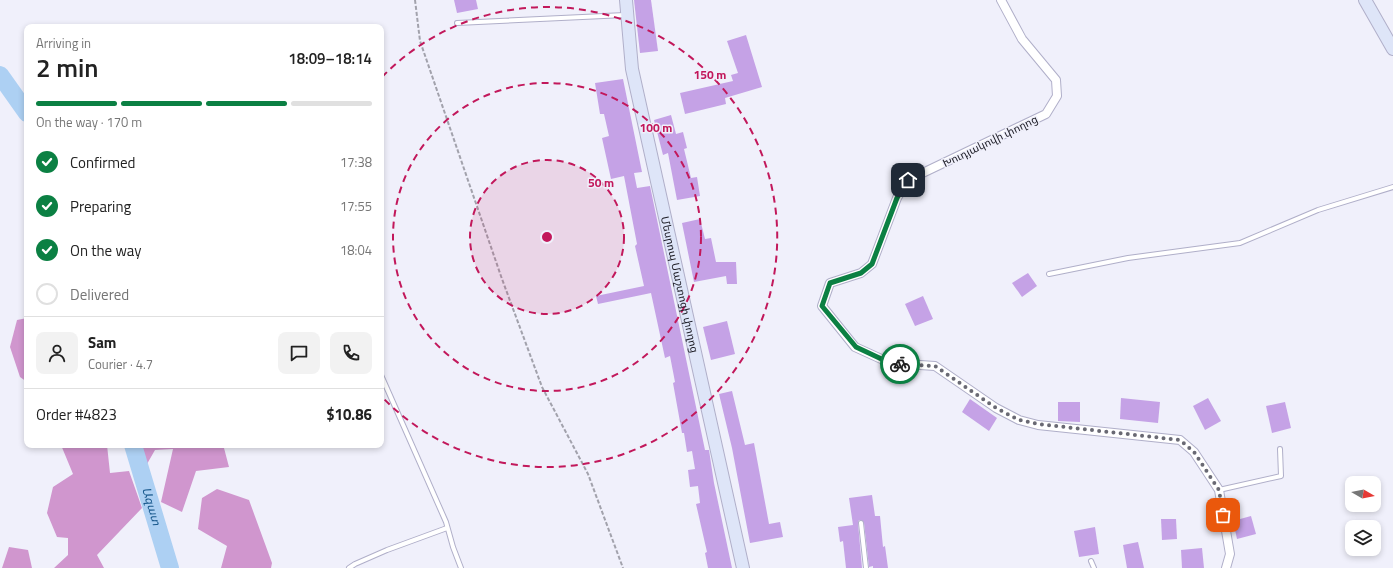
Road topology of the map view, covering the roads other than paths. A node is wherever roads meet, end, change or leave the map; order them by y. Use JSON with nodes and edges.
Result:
{"nodes":[{"id":1,"x":626,"y":0,"type":"edge"},
{"id":2,"x":1001,"y":0,"type":"edge"},
{"id":3,"x":1366,"y":0,"type":"edge"},
{"id":4,"x":628,"y":15,"type":"junction"},
{"id":5,"x":457,"y":23,"type":"dead end"},
{"id":6,"x":1393,"y":49,"type":"edge"},
{"id":7,"x":1393,"y":187,"type":"edge"},
{"id":8,"x":1049,"y":274,"type":"dead end"},
{"id":9,"x":384,"y":382,"type":"edge"},
{"id":10,"x":1280,"y":449,"type":"dead end"},
{"id":11,"x":1219,"y":490,"type":"junction"},
{"id":12,"x":861,"y":523,"type":"dead end"},
{"id":13,"x":447,"y":528,"type":"junction"},
{"id":14,"x":1091,"y":561,"type":"dead end"},
{"id":15,"x":349,"y":568,"type":"edge"},
{"id":16,"x":461,"y":568,"type":"edge"},
{"id":17,"x":743,"y":568,"type":"edge"},
{"id":18,"x":866,"y":568,"type":"edge"},
{"id":19,"x":1094,"y":568,"type":"edge"},
{"id":20,"x":1226,"y":568,"type":"edge"}],
"edges":[{"from":1,"to":4,"type":"street","name":"Մեսրոպ Մաշտոցի փողոց"},
{"from":2,"to":11,"type":"street","name":"Խուդյակովի փողոց"},
{"from":3,"to":6,"type":"street"},
{"from":4,"to":5,"type":"lane"},
{"from":4,"to":17,"type":"street","name":"Մեսրոպ Մաշտոցի փողոց"},
{"from":7,"to":8,"type":"lane"},
{"from":9,"to":13,"type":"lane"},
{"from":10,"to":11,"type":"lane"},
{"from":11,"to":20,"type":"street","name":"Խուդյակովի փողոց"},
{"from":12,"to":18,"type":"lane"},
{"from":13,"to":15,"type":"lane"},
{"from":13,"to":16,"type":"lane"},
{"from":14,"to":19,"type":"lane"}]}
